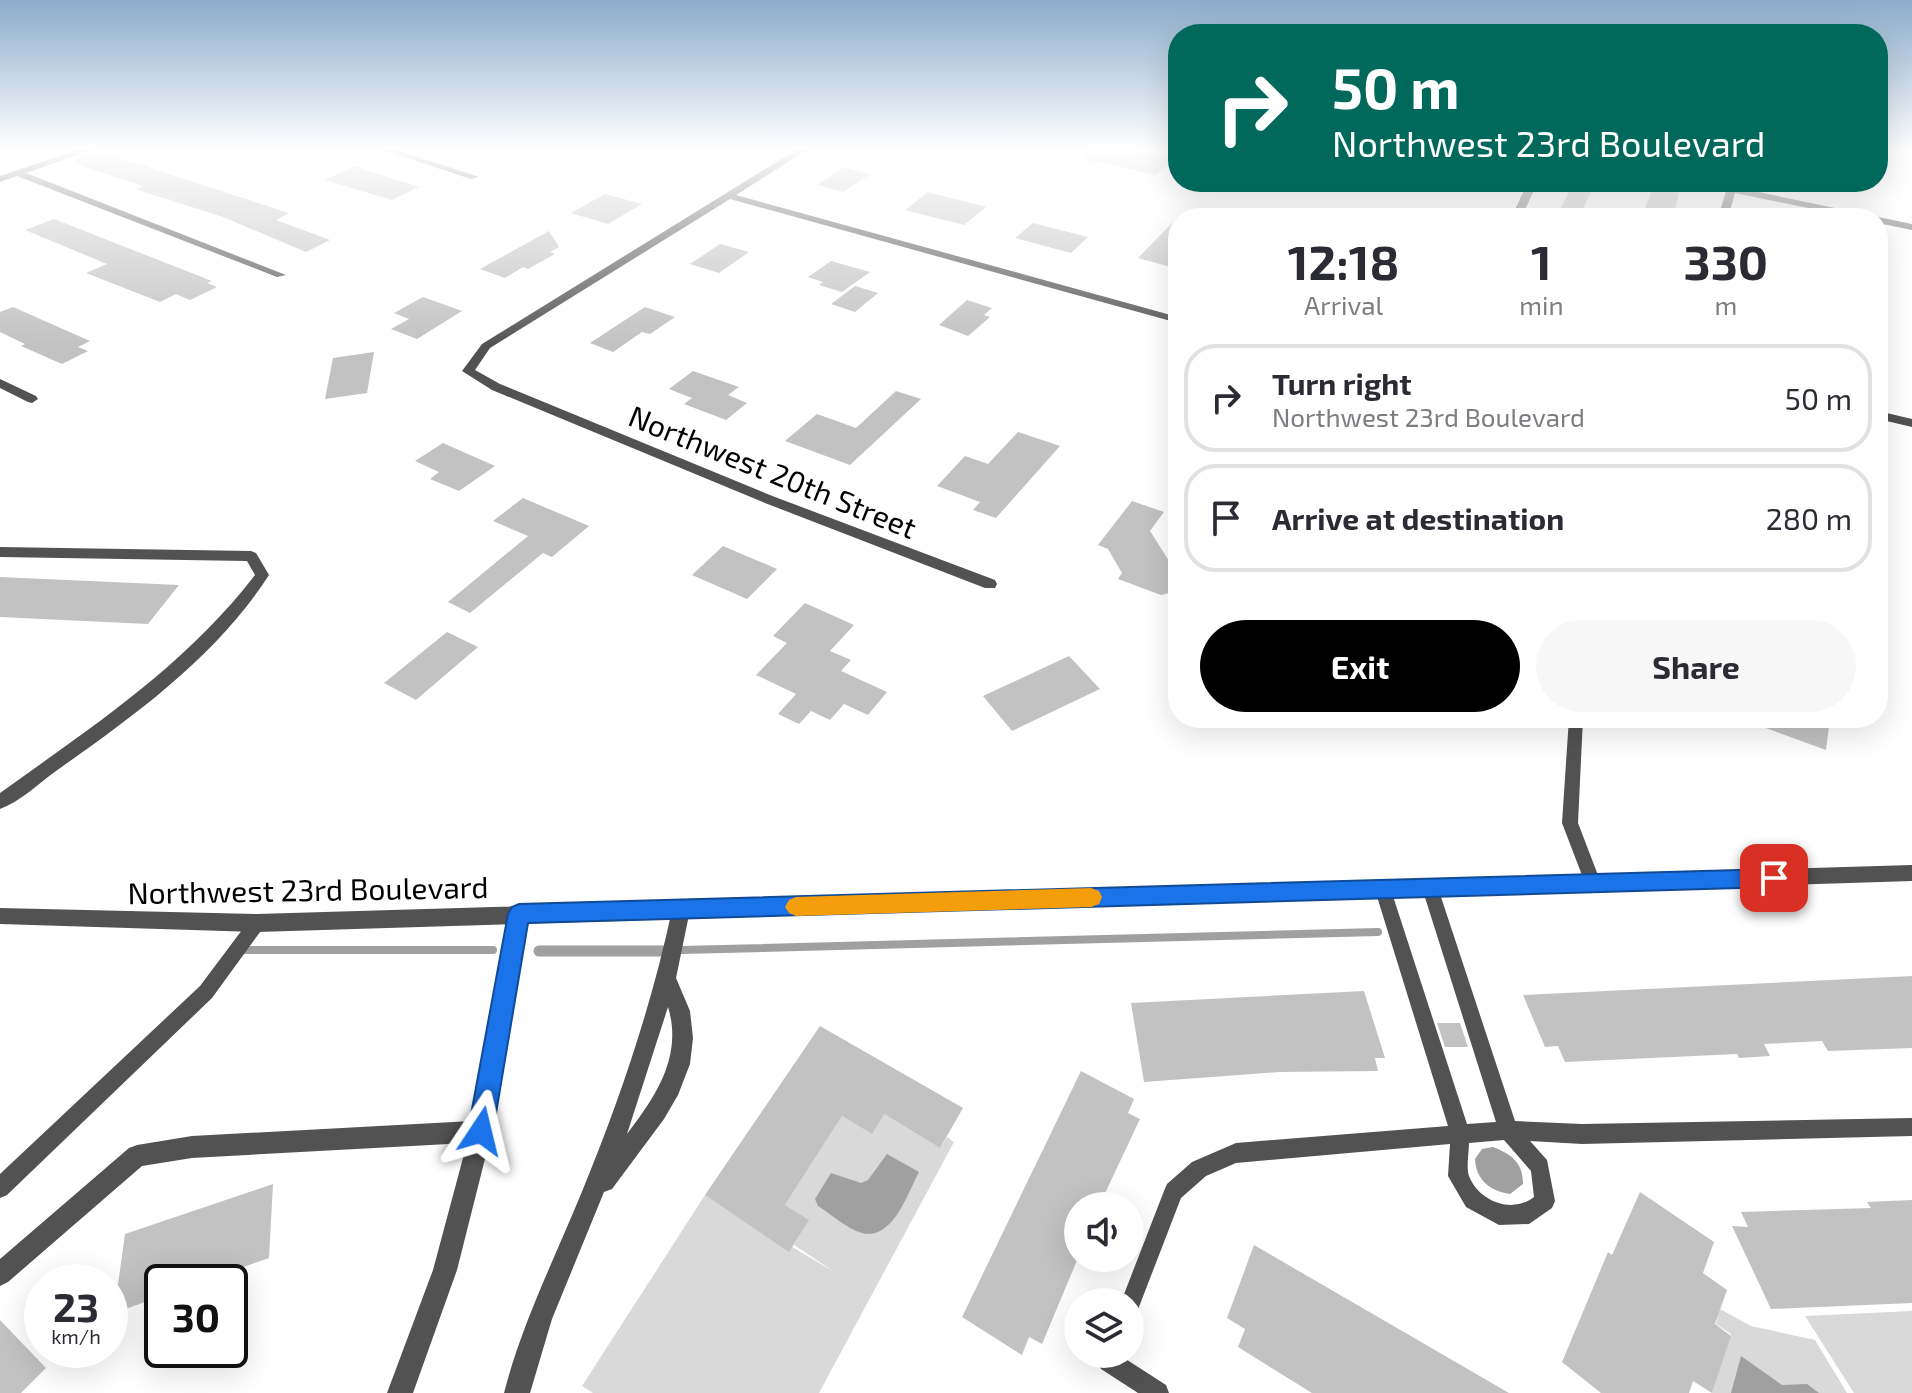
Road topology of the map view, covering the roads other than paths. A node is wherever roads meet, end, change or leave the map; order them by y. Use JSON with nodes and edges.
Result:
{"nodes":[{"id":1,"x":125,"y":215,"type":"edge"},
{"id":2,"x":698,"y":215,"type":"edge"},
{"id":3,"x":798,"y":215,"type":"edge"},
{"id":4,"x":1888,"y":222,"type":"edge"},
{"id":5,"x":1912,"y":227,"type":"edge"},
{"id":6,"x":281,"y":275,"type":"dead end"},
{"id":7,"x":1168,"y":317,"type":"edge"},
{"id":8,"x":0,"y":383,"type":"edge"},
{"id":9,"x":32,"y":399,"type":"dead end"},
{"id":10,"x":1888,"y":417,"type":"edge"},
{"id":11,"x":1912,"y":423,"type":"edge"},
{"id":12,"x":0,"y":552,"type":"edge"},
{"id":13,"x":990,"y":584,"type":"dead end"},
{"id":14,"x":1575,"y":728,"type":"edge"},
{"id":15,"x":0,"y":802,"type":"edge"},
{"id":16,"x":1912,"y":873,"type":"edge"},
{"id":17,"x":1593,"y":883,"type":"junction"},
{"id":18,"x":1430,"y":888,"type":"junction"},
{"id":19,"x":1383,"y":890,"type":"junction"},
{"id":20,"x":681,"y":910,"type":"junction"},
{"id":21,"x":519,"y":914,"type":"junction"},
{"id":22,"x":0,"y":916,"type":"edge"},
{"id":23,"x":257,"y":923,"type":"junction"},
{"id":24,"x":667,"y":981,"type":"junction"},
{"id":25,"x":1912,"y":1127,"type":"edge"},
{"id":26,"x":1508,"y":1130,"type":"junction"},
{"id":27,"x":481,"y":1131,"type":"junction"},
{"id":28,"x":1460,"y":1132,"type":"junction"},
{"id":29,"x":0,"y":1188,"type":"edge"},
{"id":30,"x":589,"y":1202,"type":"junction"},
{"id":31,"x":0,"y":1274,"type":"edge"},
{"id":32,"x":1137,"y":1288,"type":"edge"},
{"id":33,"x":1120,"y":1368,"type":"edge"},
{"id":34,"x":400,"y":1393,"type":"edge"},
{"id":35,"x":517,"y":1393,"type":"edge"},
{"id":36,"x":1158,"y":1393,"type":"edge"}],
"edges":[{"from":1,"to":6,"type":"street"},
{"from":2,"to":13,"type":"street","name":"Northwest 20th Street"},
{"from":3,"to":7,"type":"street"},
{"from":4,"to":5,"type":"street"},
{"from":8,"to":9,"type":"street"},
{"from":10,"to":11,"type":"street"},
{"from":12,"to":15,"type":"street"},
{"from":14,"to":17,"type":"lane"},
{"from":16,"to":17,"type":"street","name":"Northwest 23rd Boulevard"},
{"from":17,"to":18,"type":"street","name":"Northwest 23rd Boulevard"},
{"from":18,"to":19,"type":"street","name":"Northwest 23rd Boulevard"},
{"from":18,"to":26,"type":"lane"},
{"from":19,"to":20,"type":"street","name":"Northwest 23rd Boulevard"},
{"from":19,"to":28,"type":"lane"},
{"from":20,"to":21,"type":"street","name":"Northwest 23rd Boulevard"},
{"from":20,"to":24,"type":"street"},
{"from":21,"to":23,"type":"street","name":"Northwest 23rd Boulevard"},
{"from":21,"to":27,"type":"street"},
{"from":22,"to":23,"type":"street","name":"Northwest 23rd Boulevard"},
{"from":23,"to":29,"type":"lane"},
{"from":24,"to":30,"type":"street"},
{"from":24,"to":30,"type":"street"},
{"from":25,"to":26,"type":"lane"},
{"from":26,"to":28,"type":"lane"},
{"from":26,"to":28,"type":"lane"},
{"from":27,"to":31,"type":"street"},
{"from":27,"to":34,"type":"street"},
{"from":28,"to":32,"type":"lane"},
{"from":30,"to":35,"type":"street"},
{"from":33,"to":36,"type":"lane"}]}
